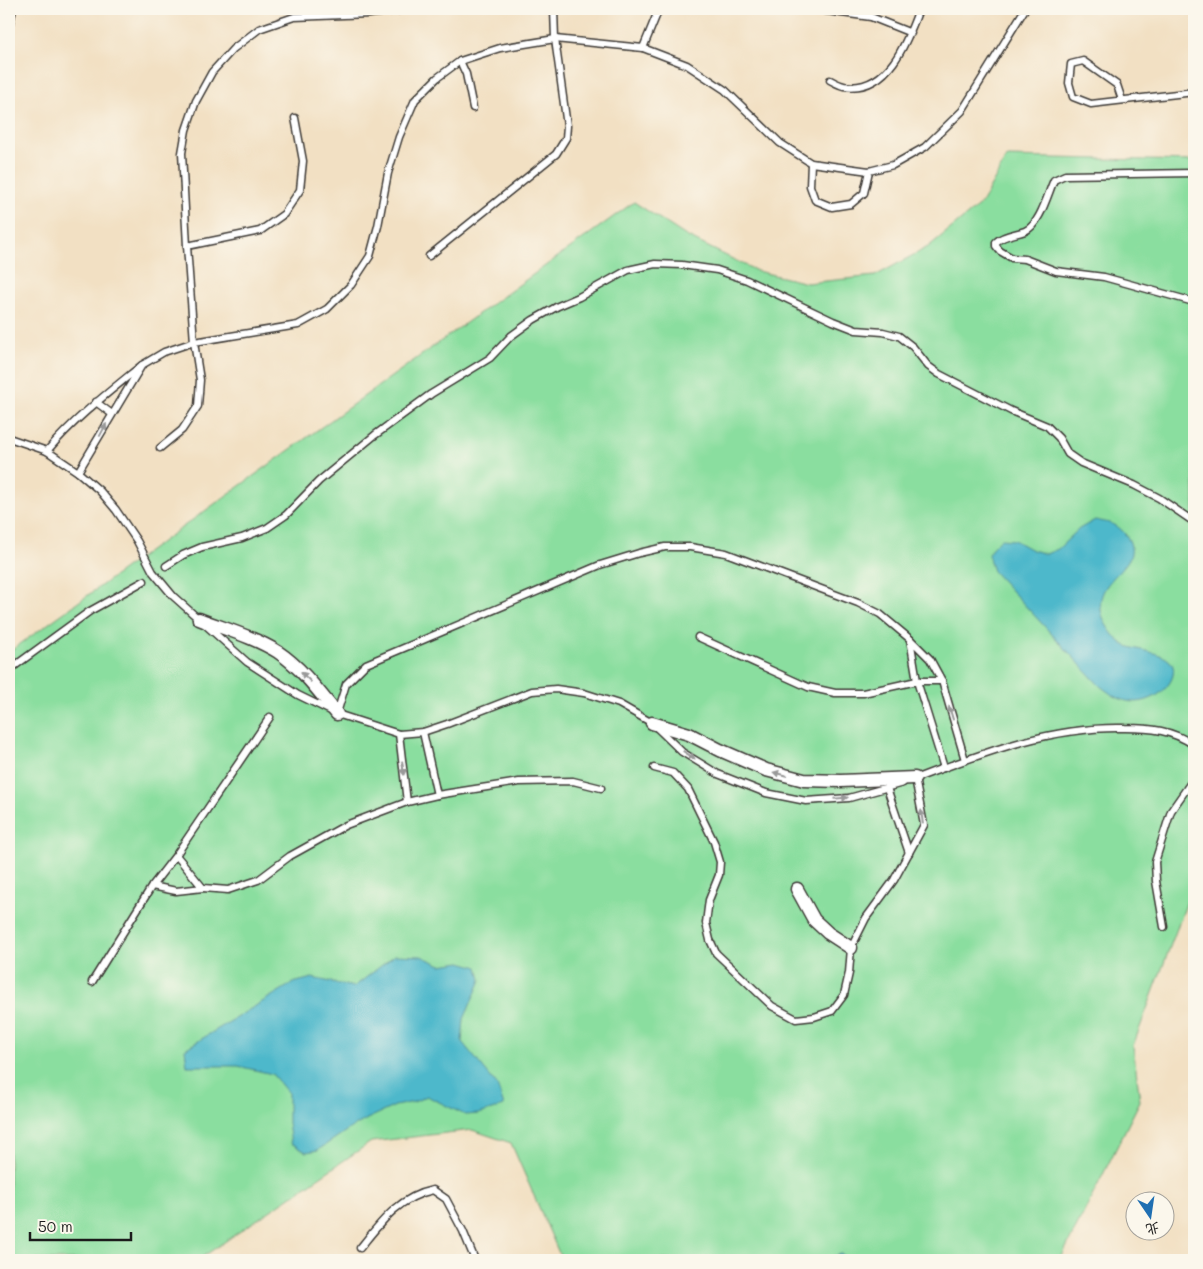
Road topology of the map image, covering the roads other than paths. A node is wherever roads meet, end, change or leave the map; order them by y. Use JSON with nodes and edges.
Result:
{"nodes":[{"id":1,"x":13,"y":9,"type":"edge"},
{"id":2,"x":412,"y":9,"type":"edge"},
{"id":3,"x":554,"y":9,"type":"edge"},
{"id":4,"x":660,"y":9,"type":"edge"},
{"id":5,"x":812,"y":9,"type":"edge"},
{"id":6,"x":919,"y":9,"type":"edge"},
{"id":7,"x":1024,"y":9,"type":"edge"},
{"id":8,"x":9,"y":27,"type":"edge"},
{"id":9,"x":911,"y":32,"type":"junction"},
{"id":10,"x":556,"y":39,"type":"junction"},
{"id":11,"x":643,"y":48,"type":"junction"},
{"id":12,"x":460,"y":61,"type":"junction"},
{"id":13,"x":830,"y":80,"type":"dead end"},
{"id":14,"x":1194,"y":92,"type":"edge"},
{"id":15,"x":1122,"y":100,"type":"junction"},
{"id":16,"x":473,"y":108,"type":"dead end"},
{"id":17,"x":295,"y":118,"type":"dead end"},
{"id":18,"x":812,"y":163,"type":"junction"},
{"id":19,"x":869,"y":171,"type":"junction"},
{"id":20,"x":1194,"y":173,"type":"edge"},
{"id":21,"x":187,"y":246,"type":"junction"},
{"id":22,"x":429,"y":256,"type":"dead end"},
{"id":23,"x":1194,"y":302,"type":"edge"},
{"id":24,"x":194,"y":342,"type":"junction"},
{"id":25,"x":142,"y":365,"type":"junction"},
{"id":26,"x":96,"y":402,"type":"junction"},
{"id":27,"x":112,"y":414,"type":"junction"},
{"id":28,"x":9,"y":438,"type":"edge"},
{"id":29,"x":160,"y":448,"type":"dead end"},
{"id":30,"x":47,"y":452,"type":"junction"},
{"id":31,"x":78,"y":472,"type":"junction"},
{"id":32,"x":1194,"y":522,"type":"edge"},
{"id":33,"x":166,"y":566,"type":"dead end"},
{"id":34,"x":144,"y":581,"type":"dead end"},
{"id":35,"x":199,"y":620,"type":"junction"},
{"id":36,"x":698,"y":638,"type":"dead end"},
{"id":37,"x":910,"y":639,"type":"junction"},
{"id":38,"x":9,"y":670,"type":"edge"},
{"id":39,"x":917,"y":681,"type":"junction"},
{"id":40,"x":942,"y":681,"type":"junction"},
{"id":41,"x":337,"y":714,"type":"junction"},
{"id":42,"x":270,"y":717,"type":"dead end"},
{"id":43,"x":652,"y":723,"type":"junction"},
{"id":44,"x":423,"y":732,"type":"junction"},
{"id":45,"x":399,"y":734,"type":"junction"},
{"id":46,"x":1194,"y":745,"type":"edge"},
{"id":47,"x":965,"y":760,"type":"junction"},
{"id":48,"x":654,"y":768,"type":"dead end"},
{"id":49,"x":944,"y":768,"type":"junction"},
{"id":50,"x":915,"y":778,"type":"junction"},
{"id":51,"x":1194,"y":778,"type":"edge"},
{"id":52,"x":600,"y":788,"type":"dead end"},
{"id":53,"x":888,"y":788,"type":"junction"},
{"id":54,"x":436,"y":795,"type":"junction"},
{"id":55,"x":407,"y":802,"type":"junction"},
{"id":56,"x":909,"y":853,"type":"junction"},
{"id":57,"x":176,"y":855,"type":"junction"},
{"id":58,"x":152,"y":886,"type":"junction"},
{"id":59,"x":204,"y":888,"type":"junction"},
{"id":60,"x":798,"y":889,"type":"dead end"},
{"id":61,"x":1164,"y":928,"type":"dead end"},
{"id":62,"x":851,"y":948,"type":"junction"},
{"id":63,"x":92,"y":982,"type":"dead end"},
{"id":64,"x":360,"y":1248,"type":"dead end"},
{"id":65,"x":475,"y":1260,"type":"edge"}],
"edges":[{"from":1,"to":8,"type":"lane"},
{"from":2,"to":21,"type":"lane"},
{"from":3,"to":10,"type":"lane"},
{"from":4,"to":11,"type":"lane"},
{"from":5,"to":9,"type":"lane"},
{"from":6,"to":9,"type":"lane"},
{"from":7,"to":19,"type":"lane"},
{"from":9,"to":13,"type":"lane"},
{"from":10,"to":11,"type":"lane"},
{"from":10,"to":12,"type":"lane"},
{"from":10,"to":22,"type":"lane"},
{"from":11,"to":18,"type":"lane"},
{"from":12,"to":16,"type":"lane"},
{"from":12,"to":24,"type":"lane"},
{"from":14,"to":15,"type":"lane"},
{"from":15,"to":15,"type":"lane"},
{"from":17,"to":21,"type":"lane"},
{"from":18,"to":19,"type":"lane"},
{"from":18,"to":19,"type":"lane"},
{"from":20,"to":23,"type":"lane"},
{"from":21,"to":24,"type":"lane"},
{"from":24,"to":25,"type":"lane"},
{"from":24,"to":29,"type":"lane"},
{"from":25,"to":26,"type":"lane"},
{"from":25,"to":27,"type":"lane"},
{"from":26,"to":27,"type":"lane"},
{"from":26,"to":30,"type":"lane"},
{"from":31,"to":27,"type":"lane","one_way":true},
{"from":28,"to":30,"type":"lane"},
{"from":30,"to":31,"type":"lane"},
{"from":31,"to":35,"type":"lane"},
{"from":32,"to":33,"type":"lane"},
{"from":34,"to":38,"type":"lane"},
{"from":35,"to":41,"type":"lane"},
{"from":41,"to":35,"type":"street","one_way":true},
{"from":36,"to":39,"type":"lane"},
{"from":37,"to":39,"type":"lane"},
{"from":37,"to":40,"type":"lane"},
{"from":37,"to":41,"type":"lane"},
{"from":39,"to":40,"type":"lane"},
{"from":39,"to":49,"type":"lane"},
{"from":47,"to":40,"type":"lane","one_way":true},
{"from":41,"to":45,"type":"lane"},
{"from":42,"to":57,"type":"lane"},
{"from":43,"to":44,"type":"lane"},
{"from":50,"to":43,"type":"street","one_way":true},
{"from":43,"to":53,"type":"lane","one_way":true},
{"from":44,"to":45,"type":"lane"},
{"from":44,"to":54,"type":"lane"},
{"from":45,"to":55,"type":"lane","one_way":true},
{"from":46,"to":47,"type":"lane"},
{"from":47,"to":49,"type":"lane"},
{"from":48,"to":62,"type":"lane"},
{"from":49,"to":50,"type":"lane"},
{"from":50,"to":53,"type":"lane"},
{"from":56,"to":50,"type":"lane","one_way":true},
{"from":51,"to":61,"type":"lane"},
{"from":52,"to":54,"type":"lane"},
{"from":53,"to":56,"type":"lane"},
{"from":54,"to":55,"type":"lane"},
{"from":55,"to":59,"type":"lane"},
{"from":56,"to":62,"type":"lane"},
{"from":57,"to":58,"type":"lane"},
{"from":57,"to":59,"type":"lane"},
{"from":58,"to":59,"type":"lane"},
{"from":58,"to":63,"type":"lane"},
{"from":60,"to":62,"type":"street"},
{"from":64,"to":65,"type":"lane"}]}
